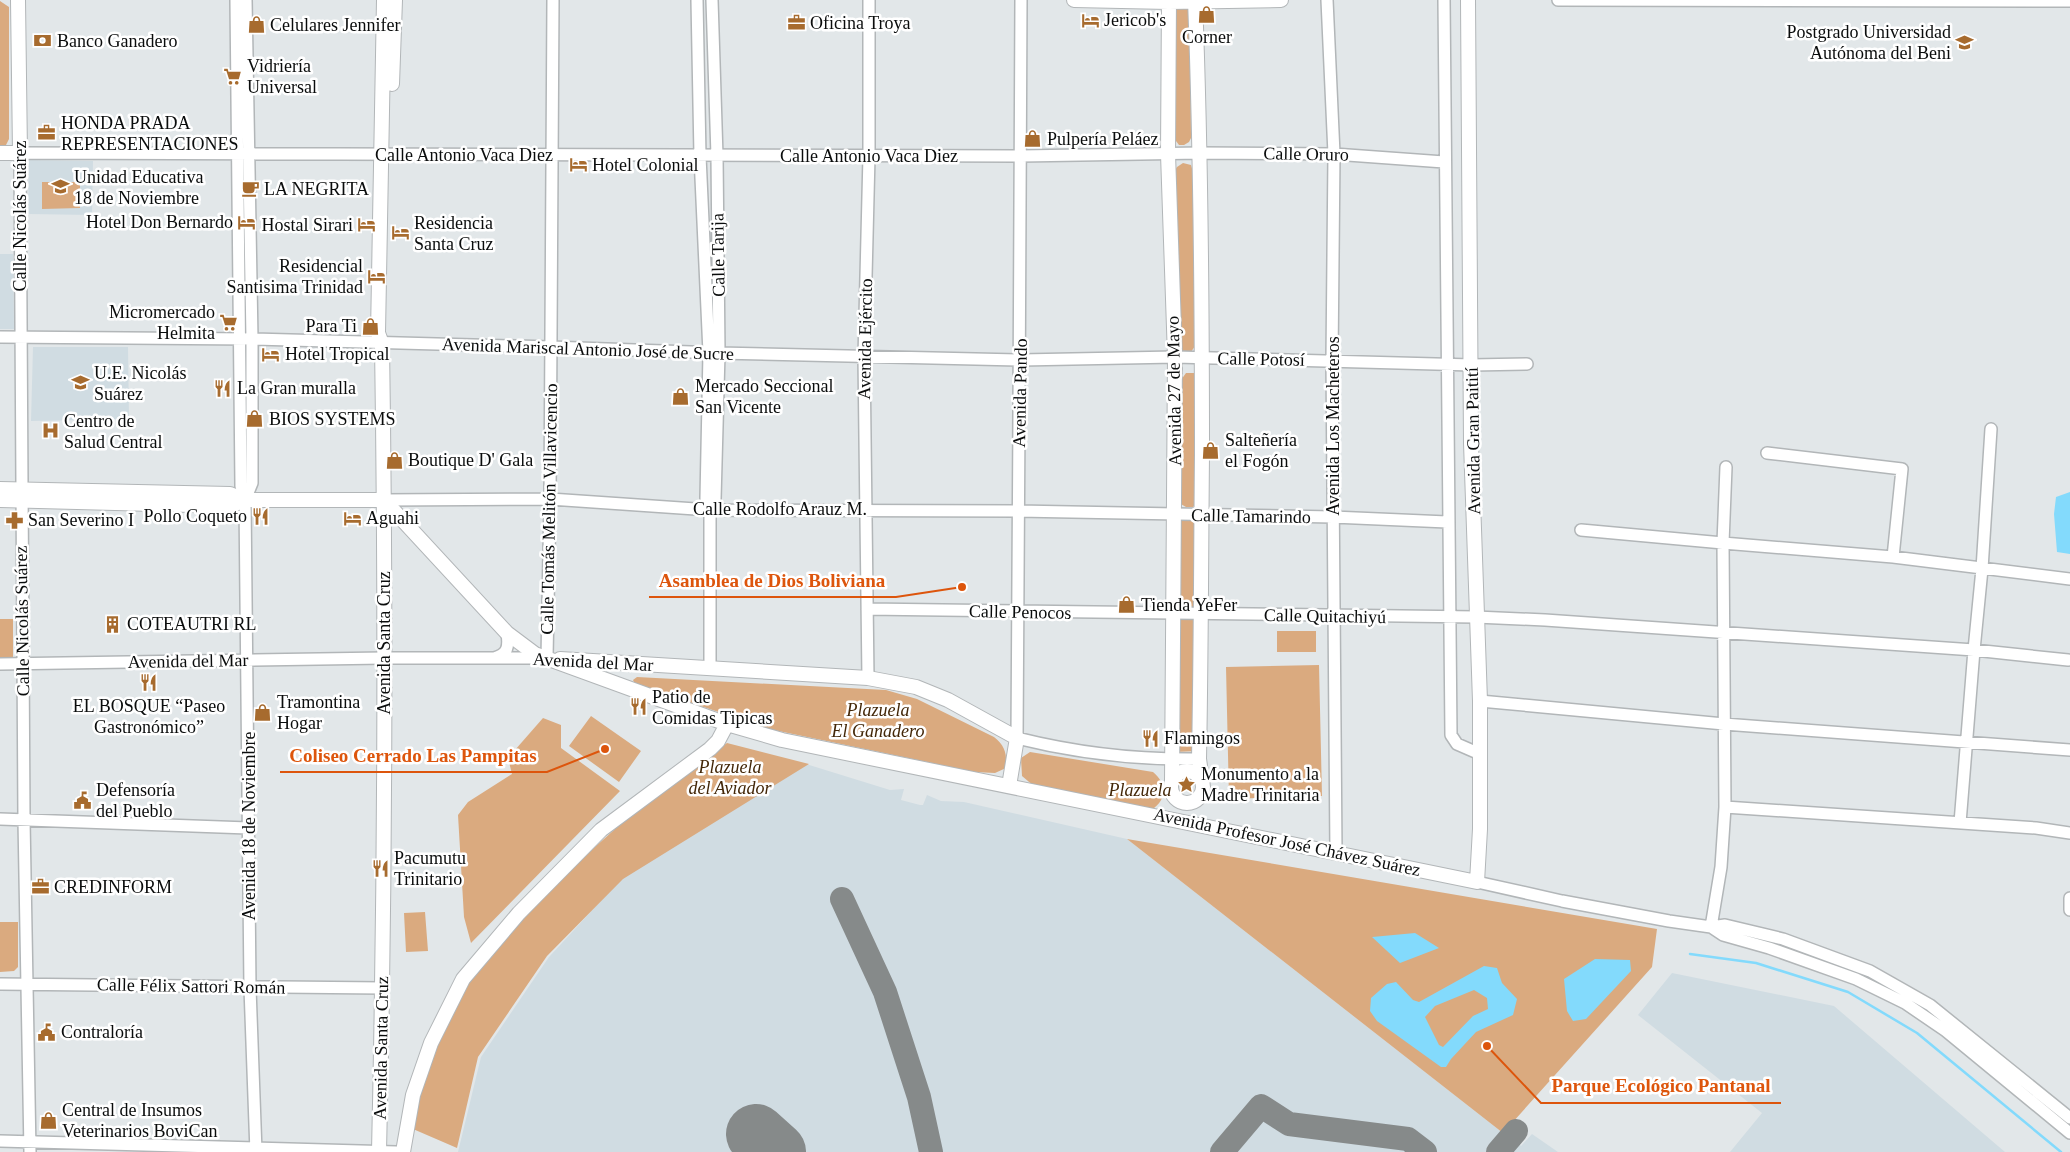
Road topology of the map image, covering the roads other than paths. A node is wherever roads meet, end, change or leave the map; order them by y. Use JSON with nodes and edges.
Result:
{"nodes":[{"id":1,"x":18,"y":0,"type":"edge"},
{"id":2,"x":236,"y":0,"type":"edge"},
{"id":3,"x":246,"y":0,"type":"edge"},
{"id":4,"x":384,"y":0,"type":"edge"},
{"id":5,"x":395,"y":0,"type":"edge"},
{"id":6,"x":553,"y":0,"type":"edge"},
{"id":7,"x":697,"y":0,"type":"edge"},
{"id":8,"x":712,"y":0,"type":"edge"},
{"id":9,"x":869,"y":0,"type":"edge"},
{"id":10,"x":1021,"y":0,"type":"edge"},
{"id":11,"x":1074,"y":0,"type":"edge"},
{"id":12,"x":1281,"y":0,"type":"edge"},
{"id":13,"x":1327,"y":0,"type":"edge"},
{"id":14,"x":1444,"y":0,"type":"edge"},
{"id":15,"x":1468,"y":0,"type":"edge"},
{"id":16,"x":1558,"y":0,"type":"edge"},
{"id":17,"x":1578,"y":0,"type":"edge"},
{"id":18,"x":1841,"y":0,"type":"edge"},
{"id":19,"x":1925,"y":0,"type":"edge"},
{"id":20,"x":1169,"y":1,"type":"edge"},
{"id":21,"x":1195,"y":1,"type":"edge"},
{"id":22,"x":2070,"y":1,"type":"edge"},
{"id":23,"x":0,"y":153,"type":"edge"},
{"id":24,"x":20,"y":153,"type":"junction"},
{"id":25,"x":1200,"y":153,"type":"junction"},
{"id":26,"x":242,"y":154,"type":"junction"},
{"id":27,"x":1168,"y":154,"type":"junction"},
{"id":28,"x":1334,"y":154,"type":"junction"},
{"id":29,"x":385,"y":155,"type":"junction"},
{"id":30,"x":552,"y":155,"type":"junction"},
{"id":31,"x":700,"y":156,"type":"junction"},
{"id":32,"x":717,"y":156,"type":"junction"},
{"id":33,"x":869,"y":156,"type":"junction"},
{"id":34,"x":1021,"y":156,"type":"junction"},
{"id":35,"x":1444,"y":162,"type":"junction"},
{"id":36,"x":0,"y":338,"type":"edge"},
{"id":37,"x":21,"y":338,"type":"junction"},
{"id":38,"x":240,"y":339,"type":"junction"},
{"id":39,"x":252,"y":340,"type":"junction"},
{"id":40,"x":382,"y":344,"type":"junction"},
{"id":41,"x":551,"y":347,"type":"junction"},
{"id":42,"x":714,"y":353,"type":"junction"},
{"id":43,"x":864,"y":357,"type":"junction"},
{"id":44,"x":1175,"y":357,"type":"junction"},
{"id":45,"x":1202,"y":358,"type":"junction"},
{"id":46,"x":1021,"y":360,"type":"junction"},
{"id":47,"x":1332,"y":360,"type":"junction"},
{"id":48,"x":1446,"y":364,"type":"junction"},
{"id":49,"x":1527,"y":364,"type":"dead end"},
{"id":50,"x":1472,"y":365,"type":"junction"},
{"id":51,"x":1991,"y":429,"type":"dead end"},
{"id":52,"x":1767,"y":453,"type":"dead end"},
{"id":53,"x":1726,"y":467,"type":"dead end"},
{"id":54,"x":0,"y":489,"type":"edge"},
{"id":55,"x":21,"y":496,"type":"junction"},
{"id":56,"x":550,"y":499,"type":"junction"},
{"id":57,"x":0,"y":500,"type":"edge"},
{"id":58,"x":245,"y":500,"type":"junction"},
{"id":59,"x":384,"y":500,"type":"junction"},
{"id":60,"x":865,"y":509,"type":"junction"},
{"id":61,"x":710,"y":510,"type":"junction"},
{"id":62,"x":1018,"y":511,"type":"junction"},
{"id":63,"x":1175,"y":514,"type":"junction"},
{"id":64,"x":1201,"y":516,"type":"junction"},
{"id":65,"x":1333,"y":517,"type":"junction"},
{"id":66,"x":1447,"y":522,"type":"junction"},
{"id":67,"x":1581,"y":530,"type":"dead end"},
{"id":68,"x":1723,"y":543,"type":"junction"},
{"id":69,"x":1893,"y":557,"type":"junction"},
{"id":70,"x":1982,"y":569,"type":"junction"},
{"id":71,"x":2070,"y":579,"type":"edge"},
{"id":72,"x":867,"y":609,"type":"junction"},
{"id":73,"x":1018,"y":613,"type":"junction"},
{"id":74,"x":1174,"y":614,"type":"junction"},
{"id":75,"x":1202,"y":615,"type":"junction"},
{"id":76,"x":1334,"y":616,"type":"junction"},
{"id":77,"x":1450,"y":618,"type":"junction"},
{"id":78,"x":1476,"y":618,"type":"junction"},
{"id":79,"x":507,"y":633,"type":"junction"},
{"id":80,"x":1724,"y":633,"type":"junction"},
{"id":81,"x":1974,"y":650,"type":"junction"},
{"id":82,"x":384,"y":658,"type":"junction"},
{"id":83,"x":492,"y":658,"type":"junction"},
{"id":84,"x":547,"y":658,"type":"junction"},
{"id":85,"x":248,"y":660,"type":"junction"},
{"id":86,"x":2068,"y":660,"type":"dead end"},
{"id":87,"x":626,"y":662,"type":"junction"},
{"id":88,"x":23,"y":663,"type":"junction"},
{"id":89,"x":0,"y":664,"type":"edge"},
{"id":90,"x":710,"y":669,"type":"junction"},
{"id":91,"x":868,"y":678,"type":"junction"},
{"id":92,"x":618,"y":685,"type":"junction"},
{"id":93,"x":1480,"y":701,"type":"junction"},
{"id":94,"x":727,"y":724,"type":"junction"},
{"id":95,"x":1724,"y":724,"type":"junction"},
{"id":96,"x":1017,"y":738,"type":"junction"},
{"id":97,"x":1968,"y":742,"type":"junction"},
{"id":98,"x":2070,"y":750,"type":"edge"},
{"id":99,"x":1480,"y":754,"type":"junction"},
{"id":100,"x":1171,"y":760,"type":"junction"},
{"id":101,"x":1199,"y":760,"type":"junction"},
{"id":102,"x":1202,"y":780,"type":"junction"},
{"id":103,"x":1172,"y":782,"type":"junction"},
{"id":104,"x":1009,"y":786,"type":"junction"},
{"id":105,"x":1188,"y":803,"type":"junction"},
{"id":106,"x":1725,"y":807,"type":"junction"},
{"id":107,"x":0,"y":819,"type":"edge"},
{"id":108,"x":24,"y":820,"type":"junction"},
{"id":109,"x":1184,"y":821,"type":"junction"},
{"id":110,"x":1960,"y":823,"type":"junction"},
{"id":111,"x":248,"y":828,"type":"junction"},
{"id":112,"x":2070,"y":833,"type":"edge"},
{"id":113,"x":1336,"y":852,"type":"junction"},
{"id":114,"x":1477,"y":882,"type":"junction"},
{"id":115,"x":2070,"y":898,"type":"edge"},
{"id":116,"x":2070,"y":910,"type":"edge"},
{"id":117,"x":1711,"y":927,"type":"junction"},
{"id":118,"x":0,"y":984,"type":"edge"},
{"id":119,"x":27,"y":984,"type":"junction"},
{"id":120,"x":250,"y":988,"type":"junction"},
{"id":121,"x":383,"y":988,"type":"junction"},
{"id":122,"x":2070,"y":1118,"type":"edge"},
{"id":123,"x":2070,"y":1133,"type":"edge"},
{"id":124,"x":0,"y":1141,"type":"edge"},
{"id":125,"x":30,"y":1147,"type":"edge"},
{"id":126,"x":256,"y":1150,"type":"edge"},
{"id":127,"x":380,"y":1152,"type":"edge"},
{"id":128,"x":396,"y":1152,"type":"edge"},
{"id":129,"x":403,"y":1152,"type":"edge"}],
"edges":[{"from":1,"to":24,"type":"main road","name":"Calle Nicolás Suárez"},
{"from":2,"to":26,"type":"street","name":"Avenida 18 de Noviembre"},
{"from":3,"to":26,"type":"street","name":"Avenida 18 de Noviembre"},
{"from":4,"to":29,"type":"main road","name":"Avenida Santa Cruz"},
{"from":5,"to":29,"type":"main road","name":"Avenida Santa Cruz"},
{"from":6,"to":30,"type":"street","name":"Calle Tomás Melitón Villavicencio"},
{"from":7,"to":31,"type":"street","name":"Calle Tarija"},
{"from":8,"to":32,"type":"street","name":"Calle Tarija"},
{"from":9,"to":33,"type":"street","name":"Avenida Ejército"},
{"from":10,"to":34,"type":"street","name":"Avenida Pando"},
{"from":11,"to":20,"type":"main road"},
{"from":12,"to":21,"type":"main road"},
{"from":13,"to":28,"type":"street","name":"Avenida Los Macheteros"},
{"from":14,"to":35,"type":"street"},
{"from":15,"to":50,"type":"main road","name":"Avenida Gran Paitití"},
{"from":16,"to":17,"type":"street"},
{"from":17,"to":18,"type":"street"},
{"from":18,"to":19,"type":"street"},
{"from":19,"to":22,"type":"street"},
{"from":20,"to":21,"type":"main road"},
{"from":20,"to":27,"type":"main road","name":"Avenida 27 de Mayo"},
{"from":21,"to":25,"type":"main road","name":"Avenida 27 de Mayo"},
{"from":23,"to":24,"type":"main road","name":"Calle Antonio Vaca Diez"},
{"from":24,"to":26,"type":"street","name":"Calle Antonio Vaca Diez"},
{"from":24,"to":37,"type":"street","name":"Calle Nicolás Suárez"},
{"from":25,"to":27,"type":"street","name":"Calle Oruro"},
{"from":25,"to":28,"type":"street","name":"Calle Oruro"},
{"from":25,"to":45,"type":"main road","name":"Avenida 27 de Mayo"},
{"from":26,"to":29,"type":"street","name":"Calle Antonio Vaca Diez"},
{"from":26,"to":38,"type":"street","name":"Avenida 18 de Noviembre"},
{"from":26,"to":39,"type":"street","name":"Avenida 18 de Noviembre"},
{"from":27,"to":34,"type":"street","name":"Calle Antonio Vaca Diez"},
{"from":27,"to":44,"type":"main road","name":"Avenida 27 de Mayo"},
{"from":28,"to":35,"type":"street","name":"Calle Oruro"},
{"from":28,"to":47,"type":"street","name":"Avenida Los Macheteros"},
{"from":29,"to":30,"type":"street","name":"Calle Antonio Vaca Diez"},
{"from":29,"to":40,"type":"main road","name":"Avenida Santa Cruz"},
{"from":30,"to":31,"type":"street","name":"Calle Antonio Vaca Diez"},
{"from":30,"to":41,"type":"street","name":"Calle Tomás Melitón Villavicencio"},
{"from":31,"to":32,"type":"street","name":"Calle Antonio Vaca Diez"},
{"from":31,"to":42,"type":"street","name":"Calle Tarija"},
{"from":32,"to":33,"type":"street","name":"Calle Antonio Vaca Diez"},
{"from":32,"to":42,"type":"street","name":"Calle Tarija"},
{"from":33,"to":34,"type":"street","name":"Calle Antonio Vaca Diez"},
{"from":33,"to":43,"type":"street","name":"Avenida Ejército"},
{"from":34,"to":46,"type":"street","name":"Avenida Pando"},
{"from":35,"to":48,"type":"street"},
{"from":36,"to":37,"type":"street","name":"Avenida Mariscal Antonio José de Sucre"},
{"from":37,"to":38,"type":"street","name":"Avenida Mariscal Antonio José de Sucre"},
{"from":37,"to":55,"type":"street","name":"Calle Nicolás Suárez"},
{"from":38,"to":39,"type":"street","name":"Avenida Mariscal Antonio José de Sucre"},
{"from":38,"to":58,"type":"street","name":"Avenida 18 de Noviembre"},
{"from":39,"to":40,"type":"street","name":"Avenida Mariscal Antonio José de Sucre"},
{"from":39,"to":58,"type":"street","name":"Avenida 18 de Noviembre"},
{"from":40,"to":41,"type":"street","name":"Avenida Mariscal Antonio José de Sucre"},
{"from":40,"to":59,"type":"main road","name":"Avenida Santa Cruz"},
{"from":41,"to":42,"type":"street","name":"Avenida Mariscal Antonio José de Sucre"},
{"from":41,"to":56,"type":"street","name":"Calle Tomás Melitón Villavicencio"},
{"from":42,"to":43,"type":"street","name":"Avenida Mariscal Antonio José de Sucre"},
{"from":42,"to":61,"type":"street","name":"Calle Tarija"},
{"from":43,"to":46,"type":"street","name":"Avenida Mariscal Antonio José de Sucre"},
{"from":43,"to":60,"type":"street","name":"Avenida Ejército"},
{"from":44,"to":45,"type":"street","name":"Calle Potosí"},
{"from":44,"to":46,"type":"street","name":"Avenida Mariscal Antonio José de Sucre"},
{"from":44,"to":63,"type":"main road","name":"Avenida 27 de Mayo"},
{"from":45,"to":47,"type":"street","name":"Calle Potosí"},
{"from":45,"to":64,"type":"main road","name":"Avenida 27 de Mayo"},
{"from":46,"to":62,"type":"street","name":"Avenida Pando"},
{"from":47,"to":48,"type":"street","name":"Calle Potosí"},
{"from":47,"to":65,"type":"street","name":"Avenida Los Macheteros"},
{"from":48,"to":50,"type":"street","name":"Calle Potosí"},
{"from":48,"to":66,"type":"street"},
{"from":49,"to":50,"type":"street","name":"Calle Potosí"},
{"from":50,"to":78,"type":"main road","name":"Avenida Gran Paitití"},
{"from":51,"to":70,"type":"street"},
{"from":52,"to":69,"type":"street"},
{"from":53,"to":68,"type":"street"},
{"from":54,"to":55,"type":"main road"},
{"from":55,"to":57,"type":"main road"},
{"from":55,"to":58,"type":"main road"},
{"from":55,"to":88,"type":"street","name":"Calle Nicolás Suárez"},
{"from":56,"to":59,"type":"street","name":"Calle Rodolfo Arauz M."},
{"from":56,"to":61,"type":"street","name":"Calle Rodolfo Arauz M."},
{"from":56,"to":84,"type":"street","name":"Calle Tomás Melitón Villavicencio"},
{"from":58,"to":59,"type":"main road"},
{"from":58,"to":85,"type":"street","name":"Avenida 18 de Noviembre"},
{"from":59,"to":79,"type":"main road","name":"Avenida Profesor José Chávez Suárez"},
{"from":59,"to":82,"type":"main road","name":"Avenida Santa Cruz"},
{"from":60,"to":61,"type":"street","name":"Calle Rodolfo Arauz M."},
{"from":60,"to":62,"type":"street","name":"Calle Rodolfo Arauz M."},
{"from":60,"to":72,"type":"street","name":"Avenida Ejército"},
{"from":61,"to":90,"type":"street","name":"Calle Tarija"},
{"from":62,"to":63,"type":"street","name":"Calle Rodolfo Arauz M."},
{"from":62,"to":73,"type":"street","name":"Avenida Pando"},
{"from":63,"to":64,"type":"street","name":"Calle Tamarindo"},
{"from":63,"to":74,"type":"main road","name":"Avenida 27 de Mayo"},
{"from":64,"to":65,"type":"street","name":"Calle Tamarindo"},
{"from":64,"to":75,"type":"main road","name":"Avenida 27 de Mayo"},
{"from":65,"to":66,"type":"street","name":"Calle Tamarindo"},
{"from":65,"to":76,"type":"street","name":"Avenida Los Macheteros"},
{"from":66,"to":77,"type":"street"},
{"from":67,"to":68,"type":"street"},
{"from":68,"to":69,"type":"street"},
{"from":68,"to":80,"type":"street"},
{"from":69,"to":70,"type":"street"},
{"from":70,"to":71,"type":"street"},
{"from":70,"to":81,"type":"street"},
{"from":72,"to":73,"type":"street","name":"Calle Penocos"},
{"from":72,"to":91,"type":"street","name":"Avenida Ejército"},
{"from":73,"to":74,"type":"street","name":"Calle Penocos"},
{"from":73,"to":96,"type":"street","name":"Avenida Pando"},
{"from":74,"to":75,"type":"street","name":"Calle Quitachiyú"},
{"from":74,"to":100,"type":"main road","name":"Avenida 27 de Mayo"},
{"from":75,"to":76,"type":"street","name":"Calle Quitachiyú"},
{"from":75,"to":101,"type":"main road","name":"Avenida 27 de Mayo"},
{"from":76,"to":77,"type":"street","name":"Calle Quitachiyú"},
{"from":76,"to":113,"type":"street","name":"Avenida Los Macheteros"},
{"from":77,"to":78,"type":"street","name":"Calle Quitachiyú"},
{"from":77,"to":99,"type":"street"},
{"from":78,"to":80,"type":"street","name":"Calle Quitachiyú"},
{"from":78,"to":93,"type":"main road","name":"Avenida Gran Paitití"},
{"from":79,"to":83,"type":"street"},
{"from":79,"to":84,"type":"main road","name":"Avenida Profesor José Chávez Suárez"},
{"from":80,"to":81,"type":"street","name":"Calle Quitachiyú"},
{"from":80,"to":95,"type":"street"},
{"from":81,"to":86,"type":"street","name":"Calle Quitachiyú"},
{"from":81,"to":97,"type":"street"},
{"from":82,"to":83,"type":"street","name":"Avenida del Mar"},
{"from":82,"to":85,"type":"street","name":"Avenida del Mar"},
{"from":82,"to":121,"type":"main road","name":"Avenida Santa Cruz"},
{"from":83,"to":84,"type":"street","name":"Avenida del Mar"},
{"from":84,"to":87,"type":"main road","name":"Avenida del Mar"},
{"from":84,"to":92,"type":"main road","name":"Avenida Profesor José Chávez Suárez"},
{"from":85,"to":88,"type":"street","name":"Avenida del Mar"},
{"from":85,"to":111,"type":"street","name":"Avenida 18 de Noviembre"},
{"from":87,"to":90,"type":"main road","name":"Avenida del Mar"},
{"from":87,"to":92,"type":"main road"},
{"from":88,"to":89,"type":"street","name":"Avenida del Mar"},
{"from":88,"to":108,"type":"street","name":"Calle Nicolás Suárez"},
{"from":90,"to":91,"type":"main road","name":"Avenida del Mar"},
{"from":91,"to":96,"type":"main road","name":"Avenida del Mar"},
{"from":92,"to":94,"type":"main road","name":"Avenida Profesor José Chávez Suárez"},
{"from":93,"to":95,"type":"street"},
{"from":93,"to":99,"type":"main road","name":"Avenida Gran Paitití"},
{"from":94,"to":104,"type":"main road","name":"Avenida Profesor José Chávez Suárez"},
{"from":94,"to":129,"type":"main road"},
{"from":95,"to":97,"type":"street"},
{"from":95,"to":106,"type":"street"},
{"from":96,"to":100,"type":"street","name":"Avenida del Mar"},
{"from":96,"to":104,"type":"main road","name":"Avenida Pando"},
{"from":97,"to":98,"type":"street"},
{"from":97,"to":110,"type":"street"},
{"from":99,"to":114,"type":"main road","name":"Avenida Gran Paitití"},
{"from":100,"to":101,"type":"street","name":"Avenida del Mar"},
{"from":100,"to":103,"type":"main road","name":"Avenida 27 de Mayo"},
{"from":101,"to":102,"type":"main road","name":"Avenida 27 de Mayo"},
{"from":102,"to":103,"type":"main road"},
{"from":102,"to":105,"type":"main road"},
{"from":103,"to":105,"type":"main road"},
{"from":104,"to":109,"type":"main road","name":"Avenida Profesor José Chávez Suárez"},
{"from":105,"to":109,"type":"main road"},
{"from":106,"to":110,"type":"street"},
{"from":106,"to":117,"type":"street"},
{"from":107,"to":108,"type":"street"},
{"from":108,"to":111,"type":"street"},
{"from":108,"to":119,"type":"street","name":"Calle Nicolás Suárez"},
{"from":109,"to":113,"type":"main road","name":"Avenida Profesor José Chávez Suárez"},
{"from":110,"to":112,"type":"street"},
{"from":111,"to":120,"type":"street","name":"Avenida 18 de Noviembre"},
{"from":113,"to":114,"type":"main road","name":"Avenida Profesor José Chávez Suárez"},
{"from":114,"to":117,"type":"street"},
{"from":115,"to":116,"type":"street"},
{"from":117,"to":122,"type":"street"},
{"from":117,"to":123,"type":"street"},
{"from":118,"to":119,"type":"street","name":"Calle Félix Sattori Román"},
{"from":119,"to":120,"type":"street","name":"Calle Félix Sattori Román"},
{"from":119,"to":125,"type":"street","name":"Calle Nicolás Suárez"},
{"from":120,"to":121,"type":"street","name":"Calle Félix Sattori Román"},
{"from":120,"to":126,"type":"street","name":"Avenida 18 de Noviembre"},
{"from":121,"to":127,"type":"main road","name":"Avenida Santa Cruz"},
{"from":124,"to":125,"type":"street"},
{"from":125,"to":126,"type":"street"},
{"from":126,"to":127,"type":"street"},
{"from":127,"to":128,"type":"street"}]}
